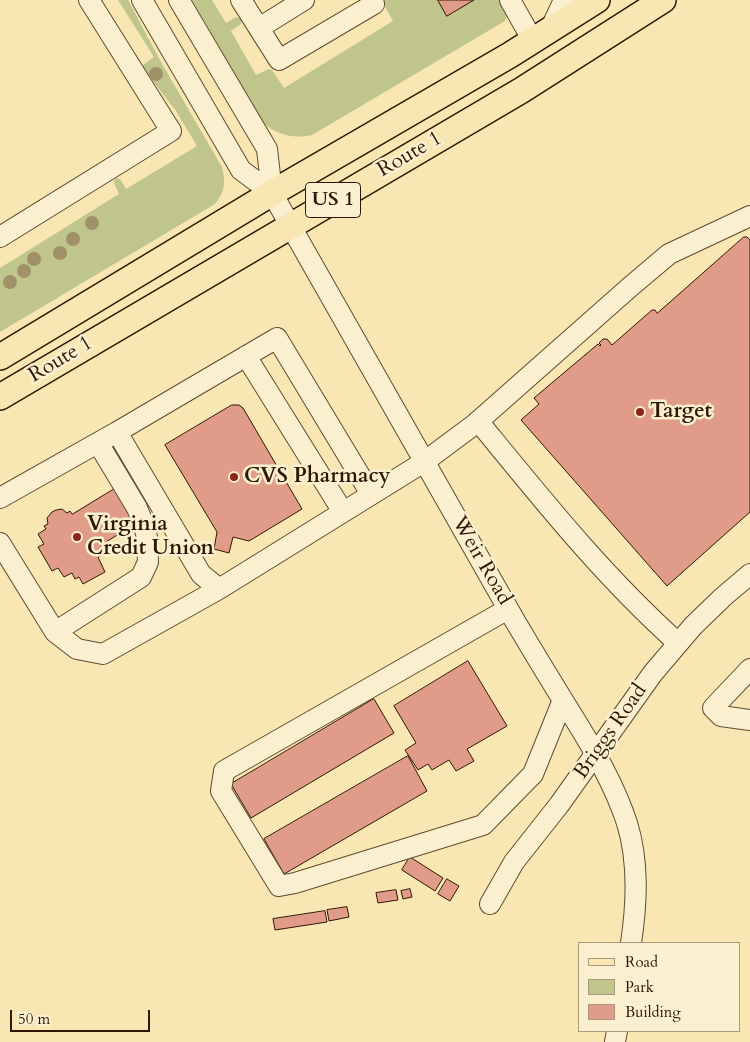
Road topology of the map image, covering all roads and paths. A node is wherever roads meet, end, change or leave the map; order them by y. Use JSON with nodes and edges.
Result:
{"nodes":[{"id":1,"x":89,"y":0,"type":"edge"},
{"id":2,"x":142,"y":0,"type":"edge"},
{"id":3,"x":180,"y":0,"type":"edge"},
{"id":4,"x":241,"y":0,"type":"edge"},
{"id":5,"x":304,"y":0,"type":"edge"},
{"id":6,"x":373,"y":0,"type":"edge"},
{"id":7,"x":510,"y":0,"type":"edge"},
{"id":8,"x":564,"y":0,"type":"edge"},
{"id":9,"x":597,"y":0,"type":"edge"},
{"id":10,"x":663,"y":0,"type":"edge"},
{"id":11,"x":259,"y":28,"type":"junction"},
{"id":12,"x":542,"y":36,"type":"junction"},
{"id":13,"x":272,"y":193,"type":"junction"},
{"id":14,"x":750,"y":216,"type":"edge"},
{"id":15,"x":290,"y":225,"type":"junction"},
{"id":16,"x":0,"y":237,"type":"edge"},
{"id":17,"x":246,"y":356,"type":"junction"},
{"id":18,"x":0,"y":357,"type":"edge"},
{"id":19,"x":0,"y":397,"type":"edge"},
{"id":20,"x":478,"y":421,"type":"junction"},
{"id":21,"x":117,"y":432,"type":"junction"},
{"id":22,"x":98,"y":443,"type":"junction"},
{"id":23,"x":424,"y":462,"type":"junction"},
{"id":24,"x":371,"y":494,"type":"junction"},
{"id":25,"x":0,"y":498,"type":"edge"},
{"id":26,"x":343,"y":512,"type":"junction"},
{"id":27,"x":0,"y":543,"type":"edge"},
{"id":28,"x":750,"y":574,"type":"edge"},
{"id":29,"x":218,"y":589,"type":"junction"},
{"id":30,"x":508,"y":609,"type":"junction"},
{"id":31,"x":55,"y":632,"type":"junction"},
{"id":32,"x":678,"y":643,"type":"junction"},
{"id":33,"x":750,"y":669,"type":"edge"},
{"id":34,"x":563,"y":700,"type":"junction"},
{"id":35,"x":750,"y":720,"type":"edge"},
{"id":36,"x":596,"y":755,"type":"junction"},
{"id":37,"x":490,"y":904,"type":"dead end"},
{"id":38,"x":631,"y":942,"type":"edge"}],
"edges":[{"from":1,"to":16,"type":"street"},
{"from":2,"to":13,"type":"street"},
{"from":3,"to":13,"type":"street"},
{"from":4,"to":11,"type":"street"},
{"from":5,"to":11,"type":"street"},
{"from":6,"to":11,"type":"street"},
{"from":7,"to":12,"type":"street"},
{"from":8,"to":12,"type":"street"},
{"from":9,"to":12,"type":"main road","name":"Route 1","number":"US 1"},
{"from":10,"to":15,"type":"main road","name":"Route 1","number":"US 1"},
{"from":12,"to":13,"type":"main road","name":"Route 1","number":"US 1"},
{"from":13,"to":15,"type":"street","name":"Weir Road"},
{"from":13,"to":18,"type":"main road","name":"Route 1","number":"US 1"},
{"from":14,"to":20,"type":"street"},
{"from":15,"to":19,"type":"main road","name":"Route 1","number":"US 1"},
{"from":15,"to":23,"type":"street","name":"Weir Road"},
{"from":17,"to":21,"type":"street"},
{"from":17,"to":24,"type":"street"},
{"from":17,"to":26,"type":"street"},
{"from":20,"to":23,"type":"street"},
{"from":20,"to":32,"type":"street"},
{"from":21,"to":22,"type":"street"},
{"from":21,"to":29,"type":"street"},
{"from":22,"to":25,"type":"street"},
{"from":22,"to":31,"type":"street"},
{"from":23,"to":24,"type":"street"},
{"from":23,"to":30,"type":"street","name":"Weir Road"},
{"from":24,"to":26,"type":"street"},
{"from":26,"to":29,"type":"street"},
{"from":27,"to":31,"type":"street"},
{"from":28,"to":32,"type":"street","name":"Briggs Road"},
{"from":29,"to":31,"type":"street"},
{"from":30,"to":34,"type":"street","name":"Weir Road"},
{"from":30,"to":34,"type":"street"},
{"from":32,"to":36,"type":"street","name":"Briggs Road"},
{"from":33,"to":35,"type":"street"},
{"from":34,"to":36,"type":"street","name":"Weir Road"},
{"from":36,"to":37,"type":"street","name":"Briggs Road"},
{"from":36,"to":38,"type":"street","name":"Weir Road"}]}
